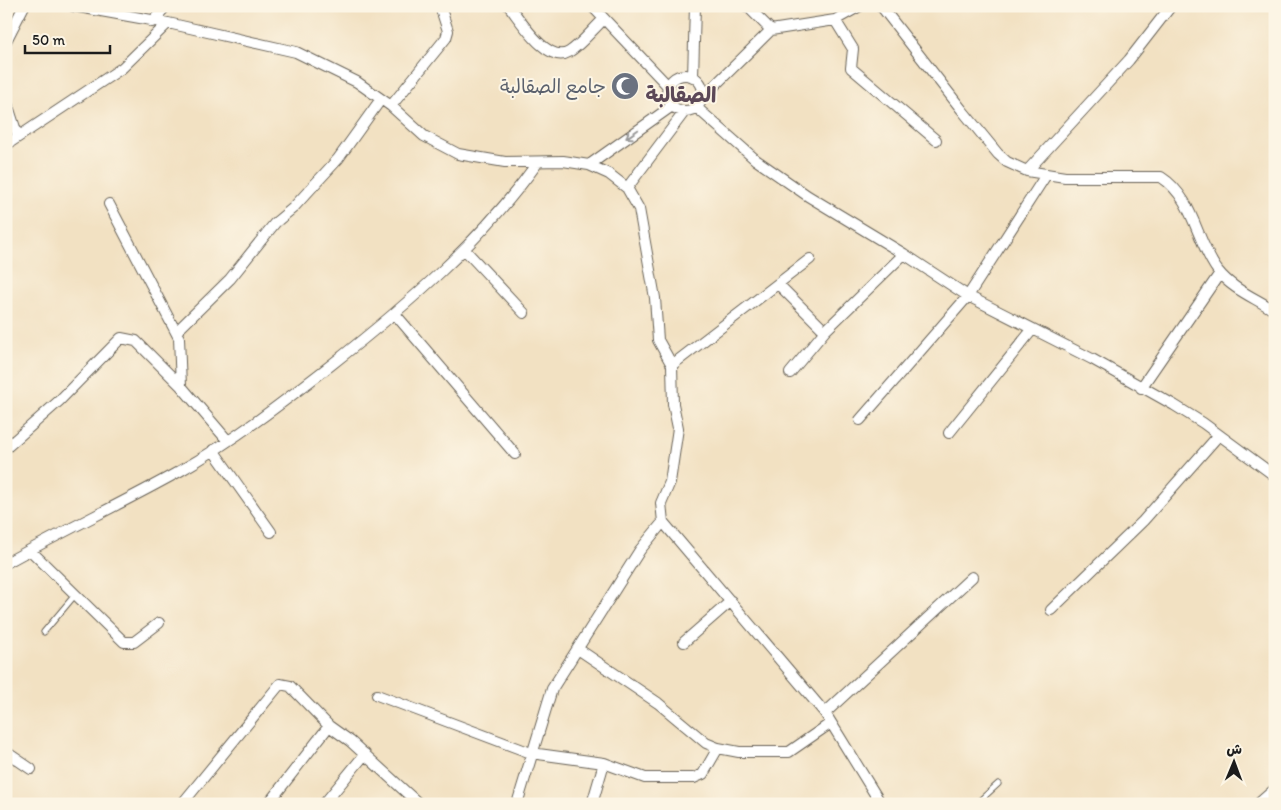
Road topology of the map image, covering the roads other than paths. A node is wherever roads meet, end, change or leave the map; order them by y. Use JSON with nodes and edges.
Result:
{"nodes":[{"id":1,"x":24,"y":6,"type":"edge"},
{"id":2,"x":74,"y":6,"type":"edge"},
{"id":3,"x":166,"y":6,"type":"edge"},
{"id":4,"x":440,"y":6,"type":"edge"},
{"id":5,"x":509,"y":6,"type":"edge"},
{"id":6,"x":592,"y":6,"type":"edge"},
{"id":7,"x":695,"y":6,"type":"edge"},
{"id":8,"x":747,"y":6,"type":"edge"},
{"id":9,"x":860,"y":6,"type":"edge"},
{"id":10,"x":881,"y":6,"type":"edge"},
{"id":11,"x":1171,"y":6,"type":"edge"},
{"id":12,"x":604,"y":19,"type":"junction"},
{"id":13,"x":835,"y":20,"type":"junction"},
{"id":14,"x":152,"y":22,"type":"junction"},
{"id":15,"x":168,"y":23,"type":"junction"},
{"id":16,"x":771,"y":30,"type":"junction"},
{"id":17,"x":6,"y":41,"type":"edge"},
{"id":18,"x":693,"y":77,"type":"junction"},
{"id":19,"x":668,"y":86,"type":"junction"},
{"id":20,"x":703,"y":97,"type":"junction"},
{"id":21,"x":381,"y":99,"type":"junction"},
{"id":22,"x":6,"y":100,"type":"edge"},
{"id":23,"x":390,"y":106,"type":"junction"},
{"id":24,"x":672,"y":106,"type":"junction"},
{"id":25,"x":696,"y":107,"type":"junction"},
{"id":26,"x":685,"y":111,"type":"junction"},
{"id":27,"x":18,"y":136,"type":"junction"},
{"id":28,"x":936,"y":140,"type":"dead end"},
{"id":29,"x":6,"y":145,"type":"edge"},
{"id":30,"x":538,"y":162,"type":"junction"},
{"id":31,"x":589,"y":165,"type":"junction"},
{"id":32,"x":1027,"y":171,"type":"junction"},
{"id":33,"x":1046,"y":174,"type":"junction"},
{"id":34,"x":627,"y":188,"type":"junction"},
{"id":35,"x":109,"y":204,"type":"dead end"},
{"id":36,"x":465,"y":250,"type":"junction"},
{"id":37,"x":904,"y":254,"type":"junction"},
{"id":38,"x":810,"y":259,"type":"dead end"},
{"id":39,"x":1220,"y":273,"type":"junction"},
{"id":40,"x":779,"y":284,"type":"junction"},
{"id":41,"x":968,"y":296,"type":"junction"},
{"id":42,"x":1275,"y":312,"type":"edge"},
{"id":43,"x":524,"y":313,"type":"dead end"},
{"id":44,"x":395,"y":314,"type":"junction"},
{"id":45,"x":1032,"y":330,"type":"junction"},
{"id":46,"x":825,"y":331,"type":"junction"},
{"id":47,"x":176,"y":332,"type":"junction"},
{"id":48,"x":672,"y":365,"type":"junction"},
{"id":49,"x":790,"y":373,"type":"dead end"},
{"id":50,"x":181,"y":386,"type":"junction"},
{"id":51,"x":1141,"y":388,"type":"junction"},
{"id":52,"x":860,"y":420,"type":"dead end"},
{"id":53,"x":949,"y":433,"type":"dead end"},
{"id":54,"x":1218,"y":436,"type":"junction"},
{"id":55,"x":228,"y":441,"type":"junction"},
{"id":56,"x":6,"y":448,"type":"edge"},
{"id":57,"x":213,"y":450,"type":"junction"},
{"id":58,"x":515,"y":454,"type":"dead end"},
{"id":59,"x":1275,"y":476,"type":"edge"},
{"id":60,"x":663,"y":522,"type":"junction"},
{"id":61,"x":271,"y":532,"type":"dead end"},
{"id":62,"x":30,"y":550,"type":"junction"},
{"id":63,"x":6,"y":564,"type":"edge"},
{"id":64,"x":972,"y":577,"type":"dead end"},
{"id":65,"x":75,"y":595,"type":"junction"},
{"id":66,"x":731,"y":601,"type":"junction"},
{"id":67,"x":1051,"y":610,"type":"dead end"},
{"id":68,"x":159,"y":623,"type":"dead end"},
{"id":69,"x":44,"y":632,"type":"dead end"},
{"id":70,"x":684,"y":642,"type":"dead end"},
{"id":71,"x":578,"y":649,"type":"junction"},
{"id":72,"x":377,"y":695,"type":"dead end"},
{"id":73,"x":825,"y":713,"type":"junction"},
{"id":74,"x":831,"y":723,"type":"junction"},
{"id":75,"x":329,"y":726,"type":"junction"},
{"id":76,"x":718,"y":748,"type":"junction"},
{"id":77,"x":6,"y":752,"type":"edge"},
{"id":78,"x":531,"y":753,"type":"junction"},
{"id":79,"x":365,"y":754,"type":"junction"},
{"id":80,"x":604,"y":763,"type":"junction"},
{"id":81,"x":31,"y":769,"type":"dead end"},
{"id":82,"x":998,"y":784,"type":"dead end"},
{"id":83,"x":1275,"y":789,"type":"edge"},
{"id":84,"x":416,"y":803,"type":"edge"},
{"id":85,"x":182,"y":804,"type":"edge"},
{"id":86,"x":268,"y":804,"type":"edge"},
{"id":87,"x":324,"y":804,"type":"edge"},
{"id":88,"x":517,"y":804,"type":"edge"},
{"id":89,"x":592,"y":804,"type":"edge"},
{"id":90,"x":881,"y":804,"type":"edge"},
{"id":91,"x":976,"y":804,"type":"edge"},
{"id":92,"x":1258,"y":804,"type":"edge"}],
"edges":[{"from":1,"to":17,"type":"street"},
{"from":2,"to":14,"type":"street"},
{"from":3,"to":14,"type":"street"},
{"from":4,"to":23,"type":"street"},
{"from":5,"to":12,"type":"street"},
{"from":6,"to":12,"type":"street"},
{"from":7,"to":18,"type":"street"},
{"from":8,"to":16,"type":"street"},
{"from":9,"to":13,"type":"street"},
{"from":10,"to":32,"type":"street"},
{"from":11,"to":32,"type":"street"},
{"from":12,"to":19,"type":"street"},
{"from":13,"to":16,"type":"street"},
{"from":13,"to":28,"type":"street"},
{"from":14,"to":15,"type":"street"},
{"from":15,"to":21,"type":"street"},
{"from":15,"to":27,"type":"street"},
{"from":16,"to":20,"type":"street"},
{"from":18,"to":19,"type":"street"},
{"from":18,"to":20,"type":"street"},
{"from":19,"to":24,"type":"street"},
{"from":20,"to":25,"type":"street"},
{"from":21,"to":23,"type":"street"},
{"from":21,"to":47,"type":"street"},
{"from":22,"to":27,"type":"street"},
{"from":23,"to":30,"type":"street"},
{"from":24,"to":26,"type":"street"},
{"from":24,"to":31,"type":"street","one_way":true},
{"from":25,"to":26,"type":"street"},
{"from":25,"to":37,"type":"street"},
{"from":26,"to":34,"type":"street"},
{"from":27,"to":29,"type":"street"},
{"from":30,"to":31,"type":"street"},
{"from":30,"to":36,"type":"street"},
{"from":31,"to":34,"type":"street"},
{"from":32,"to":33,"type":"street"},
{"from":33,"to":39,"type":"street"},
{"from":33,"to":41,"type":"street"},
{"from":34,"to":48,"type":"street"},
{"from":35,"to":47,"type":"street"},
{"from":36,"to":43,"type":"street"},
{"from":36,"to":44,"type":"street"},
{"from":37,"to":41,"type":"street"},
{"from":37,"to":46,"type":"street"},
{"from":38,"to":40,"type":"street"},
{"from":39,"to":42,"type":"street"},
{"from":39,"to":51,"type":"street"},
{"from":40,"to":46,"type":"street"},
{"from":40,"to":48,"type":"street"},
{"from":41,"to":45,"type":"street"},
{"from":41,"to":52,"type":"street"},
{"from":44,"to":55,"type":"street"},
{"from":44,"to":58,"type":"street"},
{"from":45,"to":51,"type":"street"},
{"from":45,"to":53,"type":"street"},
{"from":46,"to":49,"type":"street"},
{"from":47,"to":50,"type":"street"},
{"from":48,"to":60,"type":"street"},
{"from":50,"to":55,"type":"street"},
{"from":50,"to":56,"type":"street"},
{"from":51,"to":54,"type":"street"},
{"from":54,"to":59,"type":"street"},
{"from":54,"to":67,"type":"street"},
{"from":55,"to":57,"type":"street"},
{"from":57,"to":61,"type":"street"},
{"from":57,"to":62,"type":"street"},
{"from":60,"to":66,"type":"street"},
{"from":60,"to":71,"type":"street"},
{"from":62,"to":63,"type":"street"},
{"from":62,"to":65,"type":"street"},
{"from":64,"to":73,"type":"street"},
{"from":65,"to":68,"type":"street"},
{"from":65,"to":69,"type":"lane"},
{"from":66,"to":70,"type":"street"},
{"from":66,"to":73,"type":"street"},
{"from":71,"to":76,"type":"street"},
{"from":71,"to":78,"type":"street"},
{"from":72,"to":78,"type":"street"},
{"from":73,"to":74,"type":"street"},
{"from":74,"to":76,"type":"street"},
{"from":74,"to":90,"type":"street"},
{"from":75,"to":79,"type":"street"},
{"from":75,"to":85,"type":"street"},
{"from":75,"to":86,"type":"street"},
{"from":76,"to":80,"type":"street"},
{"from":77,"to":81,"type":"street"},
{"from":78,"to":80,"type":"street"},
{"from":78,"to":88,"type":"street"},
{"from":79,"to":84,"type":"street"},
{"from":79,"to":87,"type":"street"},
{"from":80,"to":89,"type":"street"},
{"from":82,"to":91,"type":"lane"},
{"from":83,"to":92,"type":"street"}]}
